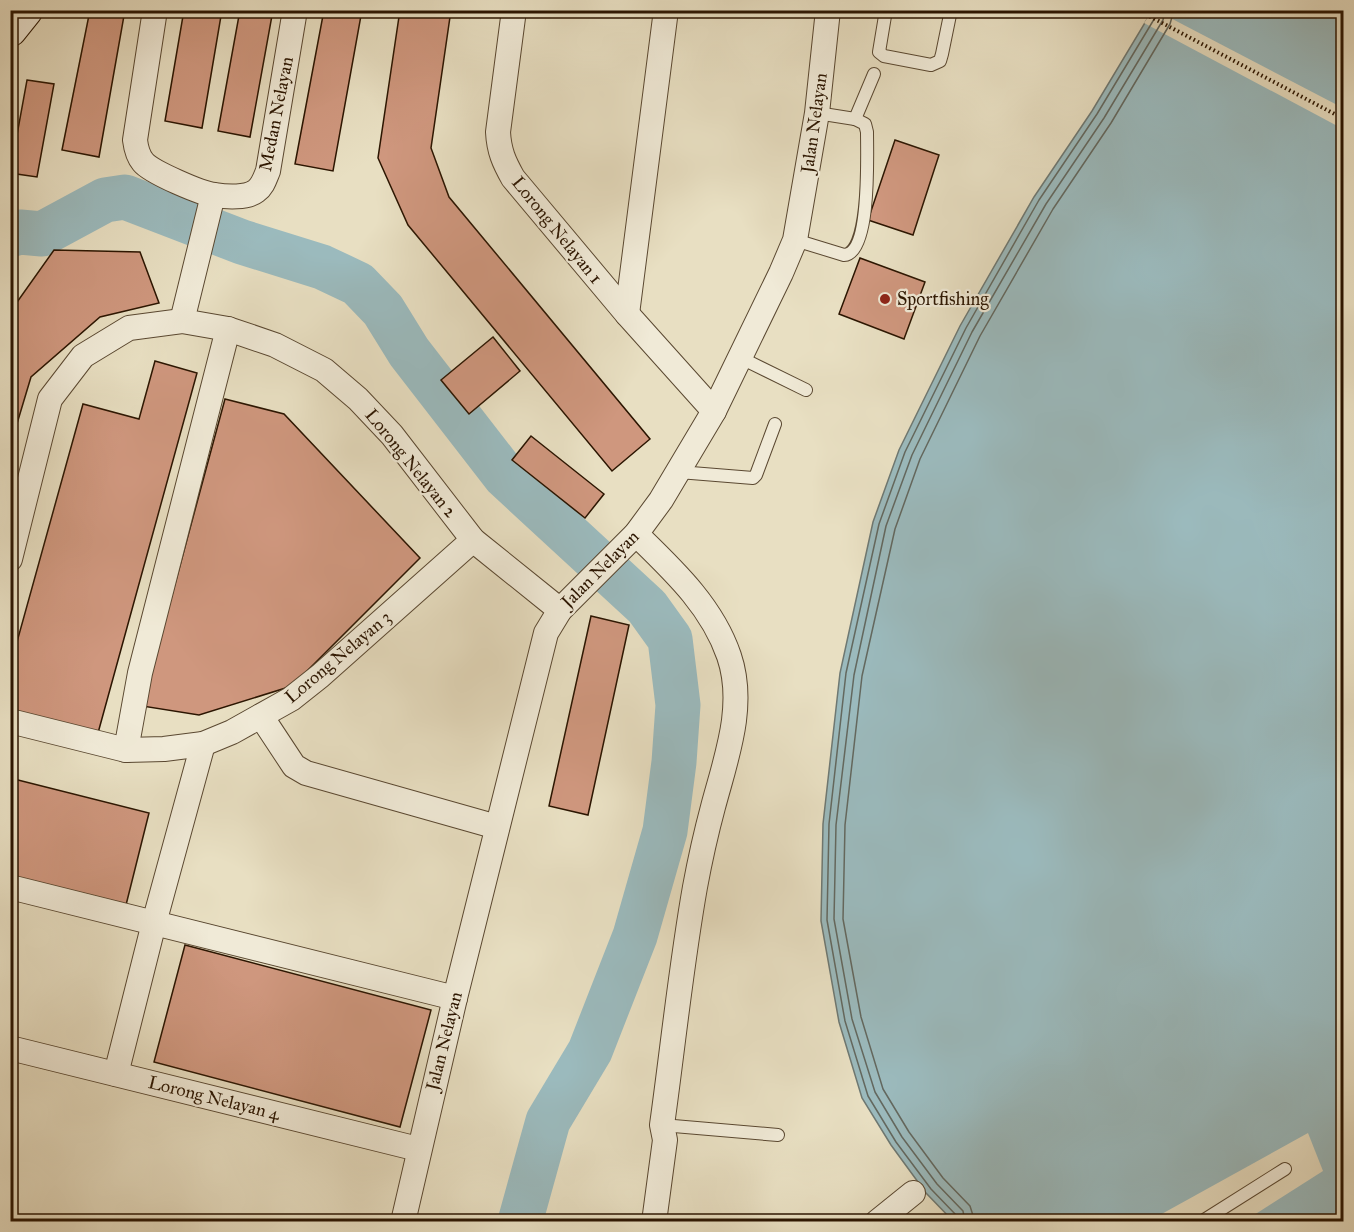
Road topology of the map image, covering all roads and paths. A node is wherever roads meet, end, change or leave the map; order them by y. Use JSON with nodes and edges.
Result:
{"nodes":[{"id":1,"x":155,"y":10,"type":"edge"},
{"id":2,"x":295,"y":10,"type":"edge"},
{"id":3,"x":514,"y":10,"type":"edge"},
{"id":4,"x":666,"y":10,"type":"edge"},
{"id":5,"x":828,"y":10,"type":"edge"},
{"id":6,"x":886,"y":10,"type":"edge"},
{"id":7,"x":951,"y":10,"type":"edge"},
{"id":8,"x":1133,"y":10,"type":"edge"},
{"id":9,"x":874,"y":74,"type":"dead end"},
{"id":10,"x":817,"y":112,"type":"junction"},
{"id":11,"x":855,"y":119,"type":"junction"},
{"id":12,"x":1344,"y":119,"type":"edge"},
{"id":13,"x":211,"y":205,"type":"junction"},
{"id":14,"x":795,"y":240,"type":"junction"},
{"id":15,"x":627,"y":314,"type":"junction"},
{"id":16,"x":182,"y":321,"type":"junction"},
{"id":17,"x":228,"y":329,"type":"junction"},
{"id":18,"x":741,"y":358,"type":"junction"},
{"id":19,"x":806,"y":390,"type":"dead end"},
{"id":20,"x":714,"y":411,"type":"junction"},
{"id":21,"x":775,"y":424,"type":"dead end"},
{"id":22,"x":679,"y":472,"type":"junction"},
{"id":23,"x":636,"y":534,"type":"junction"},
{"id":24,"x":473,"y":540,"type":"junction"},
{"id":25,"x":10,"y":560,"type":"edge"},
{"id":26,"x":560,"y":610,"type":"junction"},
{"id":27,"x":261,"y":716,"type":"junction"},
{"id":28,"x":10,"y":721,"type":"edge"},
{"id":29,"x":203,"y":744,"type":"junction"},
{"id":30,"x":126,"y":750,"type":"junction"},
{"id":31,"x":497,"y":827,"type":"junction"},
{"id":32,"x":10,"y":887,"type":"edge"},
{"id":33,"x":154,"y":923,"type":"junction"},
{"id":34,"x":455,"y":998,"type":"junction"},
{"id":35,"x":10,"y":1048,"type":"edge"},
{"id":36,"x":116,"y":1074,"type":"junction"},
{"id":37,"x":662,"y":1125,"type":"junction"},
{"id":38,"x":778,"y":1135,"type":"dead end"},
{"id":39,"x":418,"y":1149,"type":"junction"},
{"id":40,"x":1285,"y":1169,"type":"dead end"},
{"id":41,"x":913,"y":1193,"type":"dead end"},
{"id":42,"x":403,"y":1221,"type":"edge"},
{"id":43,"x":654,"y":1221,"type":"edge"},
{"id":44,"x":877,"y":1221,"type":"edge"},
{"id":45,"x":1201,"y":1221,"type":"edge"}],
"edges":[{"from":1,"to":13,"type":"street","name":"Medan Nelayan"},
{"from":2,"to":13,"type":"street","name":"Medan Nelayan"},
{"from":3,"to":15,"type":"street","name":"Lorong Nelayan 1"},
{"from":4,"to":15,"type":"street"},
{"from":5,"to":10,"type":"street","name":"Jalan Nelayan"},
{"from":6,"to":7,"type":"lane"},
{"from":8,"to":12,"type":"path"},
{"from":9,"to":11,"type":"lane"},
{"from":10,"to":11,"type":"lane"},
{"from":10,"to":14,"type":"street","name":"Jalan Nelayan"},
{"from":11,"to":14,"type":"lane"},
{"from":13,"to":16,"type":"street"},
{"from":14,"to":18,"type":"street","name":"Jalan Nelayan"},
{"from":15,"to":20,"type":"street","name":"Lorong Nelayan 1"},
{"from":16,"to":17,"type":"street","name":"Lorong Nelayan 2"},
{"from":16,"to":25,"type":"street","name":"Lorong Nelayan 2"},
{"from":17,"to":24,"type":"street","name":"Lorong Nelayan 2"},
{"from":17,"to":30,"type":"street"},
{"from":18,"to":19,"type":"lane"},
{"from":18,"to":20,"type":"street","name":"Jalan Nelayan"},
{"from":20,"to":22,"type":"street","name":"Jalan Nelayan"},
{"from":21,"to":22,"type":"lane"},
{"from":22,"to":23,"type":"street","name":"Jalan Nelayan"},
{"from":23,"to":26,"type":"street","name":"Jalan Nelayan"},
{"from":23,"to":37,"type":"street"},
{"from":24,"to":26,"type":"street","name":"Lorong Nelayan 2"},
{"from":24,"to":27,"type":"street","name":"Lorong Nelayan 3"},
{"from":26,"to":31,"type":"street","name":"Jalan Nelayan"},
{"from":27,"to":29,"type":"street","name":"Lorong Nelayan 3"},
{"from":27,"to":31,"type":"street"},
{"from":28,"to":30,"type":"street","name":"Lorong Nelayan 3"},
{"from":29,"to":30,"type":"street","name":"Lorong Nelayan 3"},
{"from":29,"to":33,"type":"street"},
{"from":31,"to":34,"type":"street","name":"Jalan Nelayan"},
{"from":32,"to":33,"type":"street"},
{"from":33,"to":34,"type":"street"},
{"from":33,"to":36,"type":"street"},
{"from":34,"to":39,"type":"street","name":"Jalan Nelayan"},
{"from":35,"to":36,"type":"street","name":"Lorong Nelayan 4"},
{"from":36,"to":39,"type":"street","name":"Lorong Nelayan 4"},
{"from":37,"to":38,"type":"lane"},
{"from":37,"to":43,"type":"street"},
{"from":39,"to":42,"type":"street","name":"Jalan Nelayan"},
{"from":40,"to":45,"type":"lane"},
{"from":41,"to":44,"type":"street"}]}
